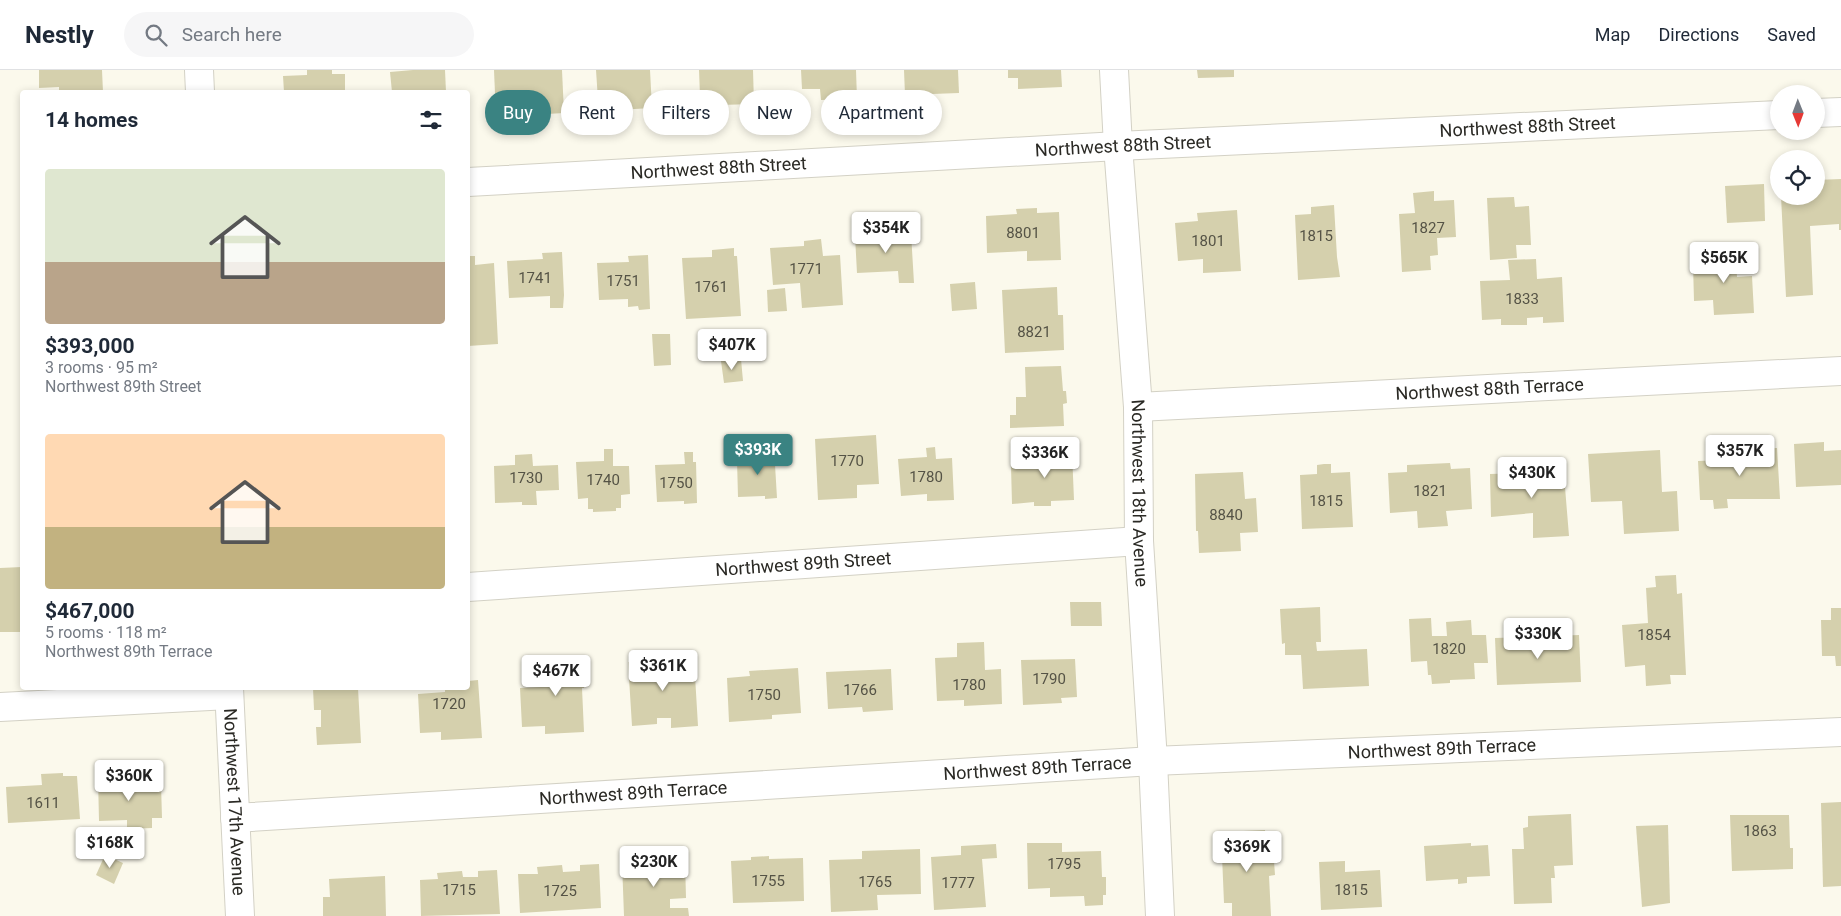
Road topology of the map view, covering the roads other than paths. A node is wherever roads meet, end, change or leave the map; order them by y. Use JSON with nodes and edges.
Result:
{"nodes":[{"id":1,"x":199,"y":70,"type":"edge"},
{"id":2,"x":1114,"y":70,"type":"edge"},
{"id":3,"x":200,"y":90,"type":"edge"},
{"id":4,"x":1841,"y":112,"type":"edge"},
{"id":5,"x":1825,"y":113,"type":"edge"},
{"id":6,"x":1770,"y":115,"type":"edge"},
{"id":7,"x":1118,"y":146,"type":"junction"},
{"id":8,"x":470,"y":182,"type":"edge"},
{"id":9,"x":1841,"y":370,"type":"edge"},
{"id":10,"x":1138,"y":407,"type":"junction"},
{"id":11,"x":1139,"y":541,"type":"junction"},
{"id":12,"x":470,"y":587,"type":"edge"},
{"id":13,"x":229,"y":691,"type":"edge"},
{"id":14,"x":0,"y":707,"type":"edge"},
{"id":15,"x":1841,"y":732,"type":"edge"},
{"id":16,"x":1154,"y":761,"type":"junction"},
{"id":17,"x":235,"y":818,"type":"junction"},
{"id":18,"x":240,"y":916,"type":"edge"},
{"id":19,"x":1160,"y":916,"type":"edge"}],
"edges":[{"from":1,"to":3,"type":"street"},
{"from":2,"to":7,"type":"street","name":"Northwest 18th Avenue"},
{"from":4,"to":5,"type":"street"},
{"from":6,"to":7,"type":"street","name":"Northwest 88th Street"},
{"from":7,"to":8,"type":"street","name":"Northwest 88th Street"},
{"from":7,"to":10,"type":"street","name":"Northwest 18th Avenue"},
{"from":9,"to":10,"type":"street","name":"Northwest 88th Terrace"},
{"from":10,"to":11,"type":"street","name":"Northwest 18th Avenue"},
{"from":11,"to":12,"type":"street","name":"Northwest 89th Street"},
{"from":11,"to":16,"type":"street","name":"Northwest 18th Avenue"},
{"from":13,"to":14,"type":"street"},
{"from":13,"to":17,"type":"street","name":"Northwest 17th Avenue"},
{"from":15,"to":16,"type":"street","name":"Northwest 89th Terrace"},
{"from":16,"to":17,"type":"street","name":"Northwest 89th Terrace"},
{"from":16,"to":19,"type":"street","name":"Northwest 18th Avenue"},
{"from":17,"to":18,"type":"street","name":"Northwest 17th Avenue"}]}
